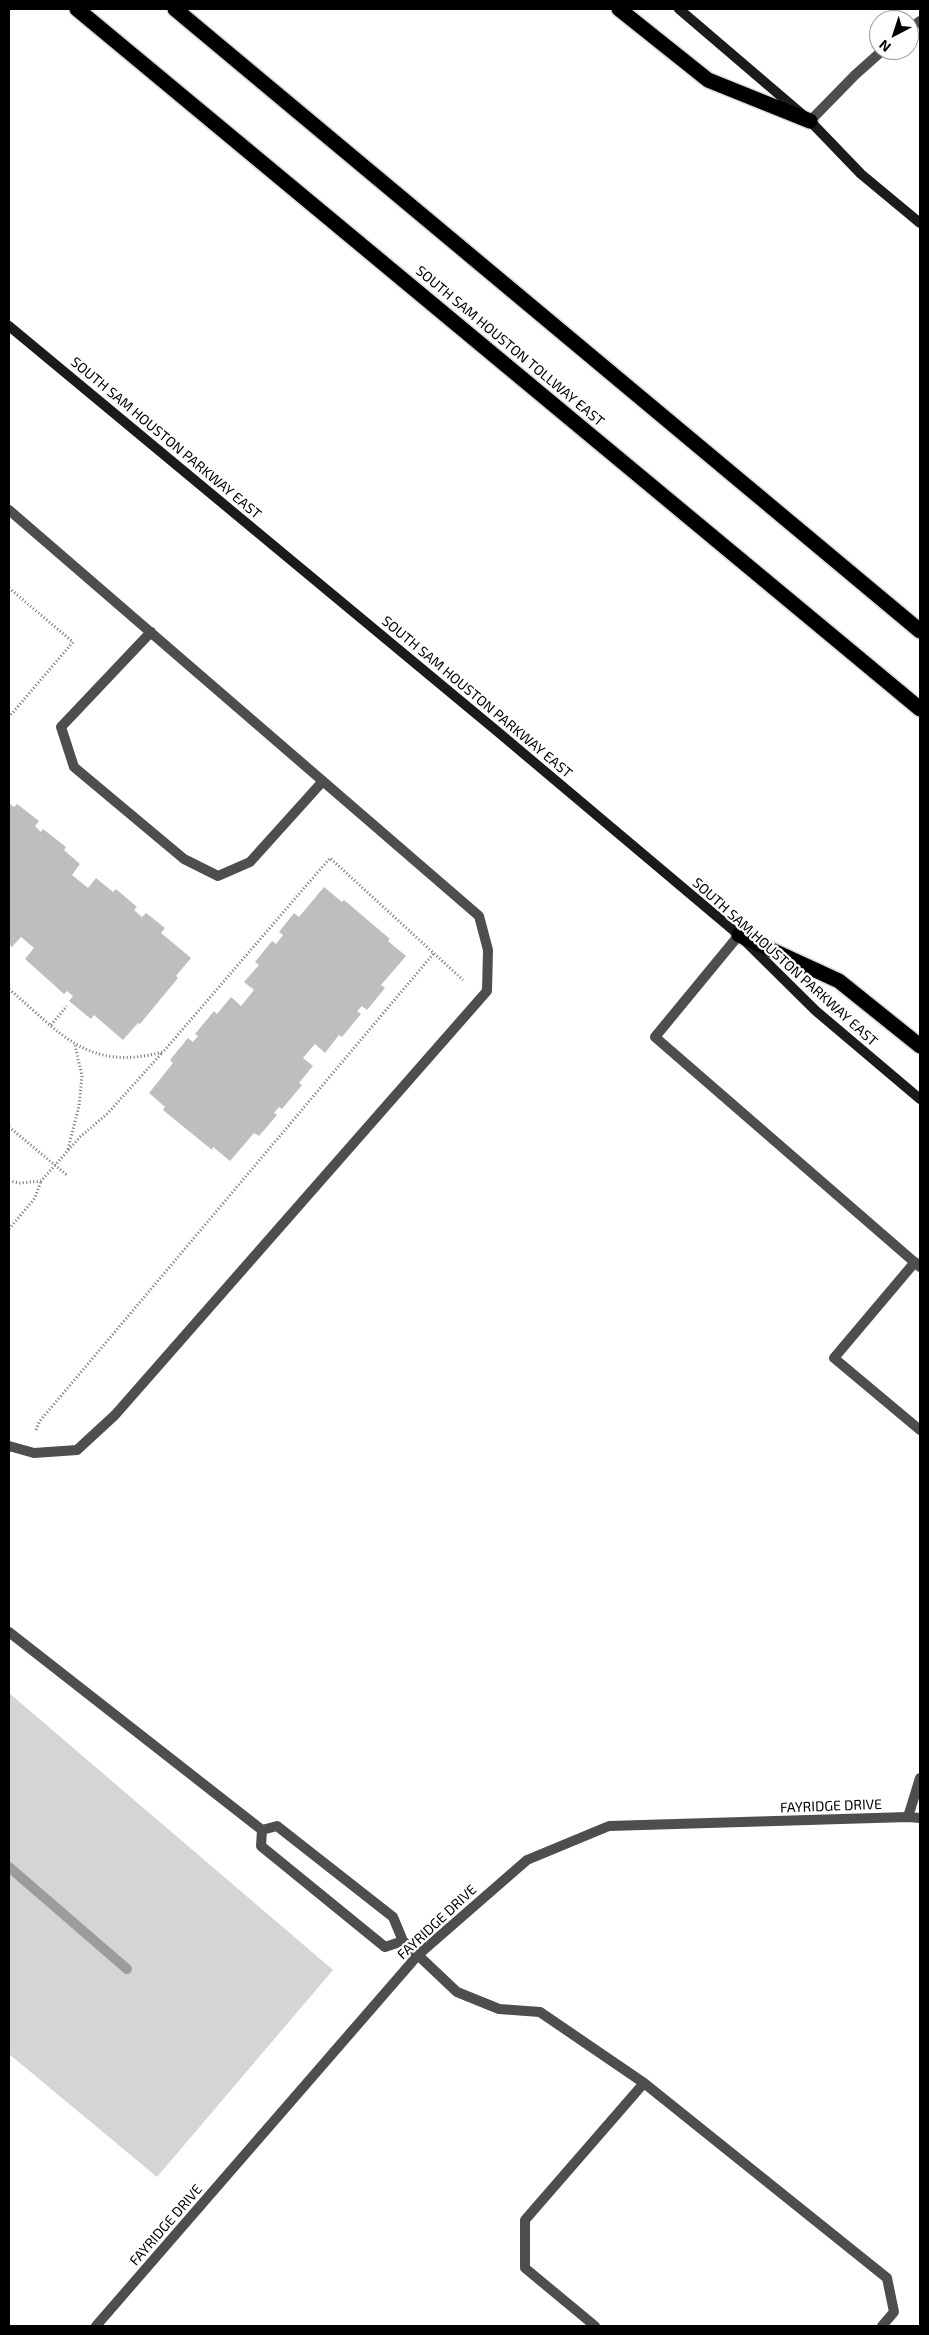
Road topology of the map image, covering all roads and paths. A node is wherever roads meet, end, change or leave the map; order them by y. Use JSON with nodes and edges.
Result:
{"nodes":[{"id":1,"x":77,"y":9,"type":"edge"},
{"id":2,"x":175,"y":9,"type":"edge"},
{"id":3,"x":619,"y":9,"type":"edge"},
{"id":4,"x":678,"y":9,"type":"edge"},
{"id":5,"x":872,"y":60,"type":"edge"},
{"id":6,"x":810,"y":120,"type":"junction"},
{"id":7,"x":920,"y":223,"type":"edge"},
{"id":8,"x":9,"y":326,"type":"edge"},
{"id":9,"x":9,"y":510,"type":"edge"},
{"id":10,"x":9,"y":588,"type":"edge"},
{"id":11,"x":920,"y":631,"type":"edge"},
{"id":12,"x":151,"y":632,"type":"junction"},
{"id":13,"x":920,"y":709,"type":"edge"},
{"id":14,"x":9,"y":717,"type":"edge"},
{"id":15,"x":323,"y":781,"type":"junction"},
{"id":16,"x":739,"y":935,"type":"junction"},
{"id":17,"x":434,"y":953,"type":"junction"},
{"id":18,"x":9,"y":989,"type":"edge"},
{"id":19,"x":482,"y":997,"type":"junction"},
{"id":20,"x":67,"y":1006,"type":"dead end"},
{"id":21,"x":52,"y":1025,"type":"junction"},
{"id":22,"x":75,"y":1044,"type":"junction"},
{"id":23,"x":920,"y":1046,"type":"edge"},
{"id":24,"x":163,"y":1052,"type":"junction"},
{"id":25,"x":920,"y":1099,"type":"edge"},
{"id":26,"x":9,"y":1127,"type":"edge"},
{"id":27,"x":68,"y":1150,"type":"junction"},
{"id":28,"x":54,"y":1164,"type":"junction"},
{"id":29,"x":68,"y":1176,"type":"dead end"},
{"id":30,"x":9,"y":1181,"type":"edge"},
{"id":31,"x":41,"y":1181,"type":"junction"},
{"id":32,"x":9,"y":1229,"type":"edge"},
{"id":33,"x":917,"y":1264,"type":"edge"},
{"id":34,"x":920,"y":1430,"type":"edge"},
{"id":35,"x":9,"y":1446,"type":"edge"},
{"id":36,"x":34,"y":1453,"type":"junction"},
{"id":37,"x":9,"y":1632,"type":"edge"},
{"id":38,"x":920,"y":1778,"type":"edge"},
{"id":39,"x":920,"y":1810,"type":"edge"},
{"id":40,"x":908,"y":1817,"type":"junction"},
{"id":41,"x":920,"y":1818,"type":"edge"},
{"id":42,"x":262,"y":1830,"type":"junction"},
{"id":43,"x":403,"y":1941,"type":"junction"},
{"id":44,"x":418,"y":1955,"type":"junction"},
{"id":45,"x":644,"y":2083,"type":"junction"},
{"id":46,"x":96,"y":2326,"type":"edge"},
{"id":47,"x":595,"y":2326,"type":"edge"},
{"id":48,"x":882,"y":2326,"type":"edge"}],
"edges":[{"from":1,"to":13,"type":"highway","name":"SOUTH SAM HOUSTON TOLLWAY EAST"},
{"from":2,"to":11,"type":"highway"},
{"from":3,"to":6,"type":"highway"},
{"from":4,"to":6,"type":"main road"},
{"from":5,"to":6,"type":"street"},
{"from":6,"to":7,"type":"main road"},
{"from":8,"to":16,"type":"main road","name":"SOUTH SAM HOUSTON PARKWAY EAST"},
{"from":9,"to":12,"type":"street"},
{"from":10,"to":14,"type":"path"},
{"from":12,"to":15,"type":"street"},
{"from":12,"to":15,"type":"street"},
{"from":15,"to":19,"type":"street"},
{"from":16,"to":23,"type":"highway"},
{"from":16,"to":25,"type":"main road","name":"SOUTH SAM HOUSTON PARKWAY EAST"},
{"from":16,"to":33,"type":"street"},
{"from":17,"to":19,"type":"path"},
{"from":17,"to":24,"type":"path"},
{"from":17,"to":36,"type":"path"},
{"from":18,"to":21,"type":"path"},
{"from":19,"to":36,"type":"street"},
{"from":20,"to":21,"type":"path"},
{"from":21,"to":22,"type":"path"},
{"from":22,"to":24,"type":"path"},
{"from":22,"to":27,"type":"path"},
{"from":24,"to":27,"type":"path"},
{"from":26,"to":28,"type":"path"},
{"from":27,"to":28,"type":"path"},
{"from":28,"to":29,"type":"path"},
{"from":28,"to":31,"type":"path"},
{"from":30,"to":31,"type":"path"},
{"from":31,"to":32,"type":"path"},
{"from":33,"to":34,"type":"street"},
{"from":35,"to":36,"type":"street"},
{"from":37,"to":42,"type":"street"},
{"from":38,"to":40,"type":"street"},
{"from":39,"to":40,"type":"street","name":"FAYRIDGE DRIVE"},
{"from":40,"to":41,"type":"street","name":"FAYRIDGE DRIVE"},
{"from":40,"to":44,"type":"street","name":"FAYRIDGE DRIVE"},
{"from":42,"to":43,"type":"street"},
{"from":42,"to":43,"type":"street"},
{"from":43,"to":44,"type":"street"},
{"from":44,"to":45,"type":"street"},
{"from":44,"to":46,"type":"street","name":"FAYRIDGE DRIVE"},
{"from":45,"to":47,"type":"street"},
{"from":45,"to":48,"type":"street"}]}
